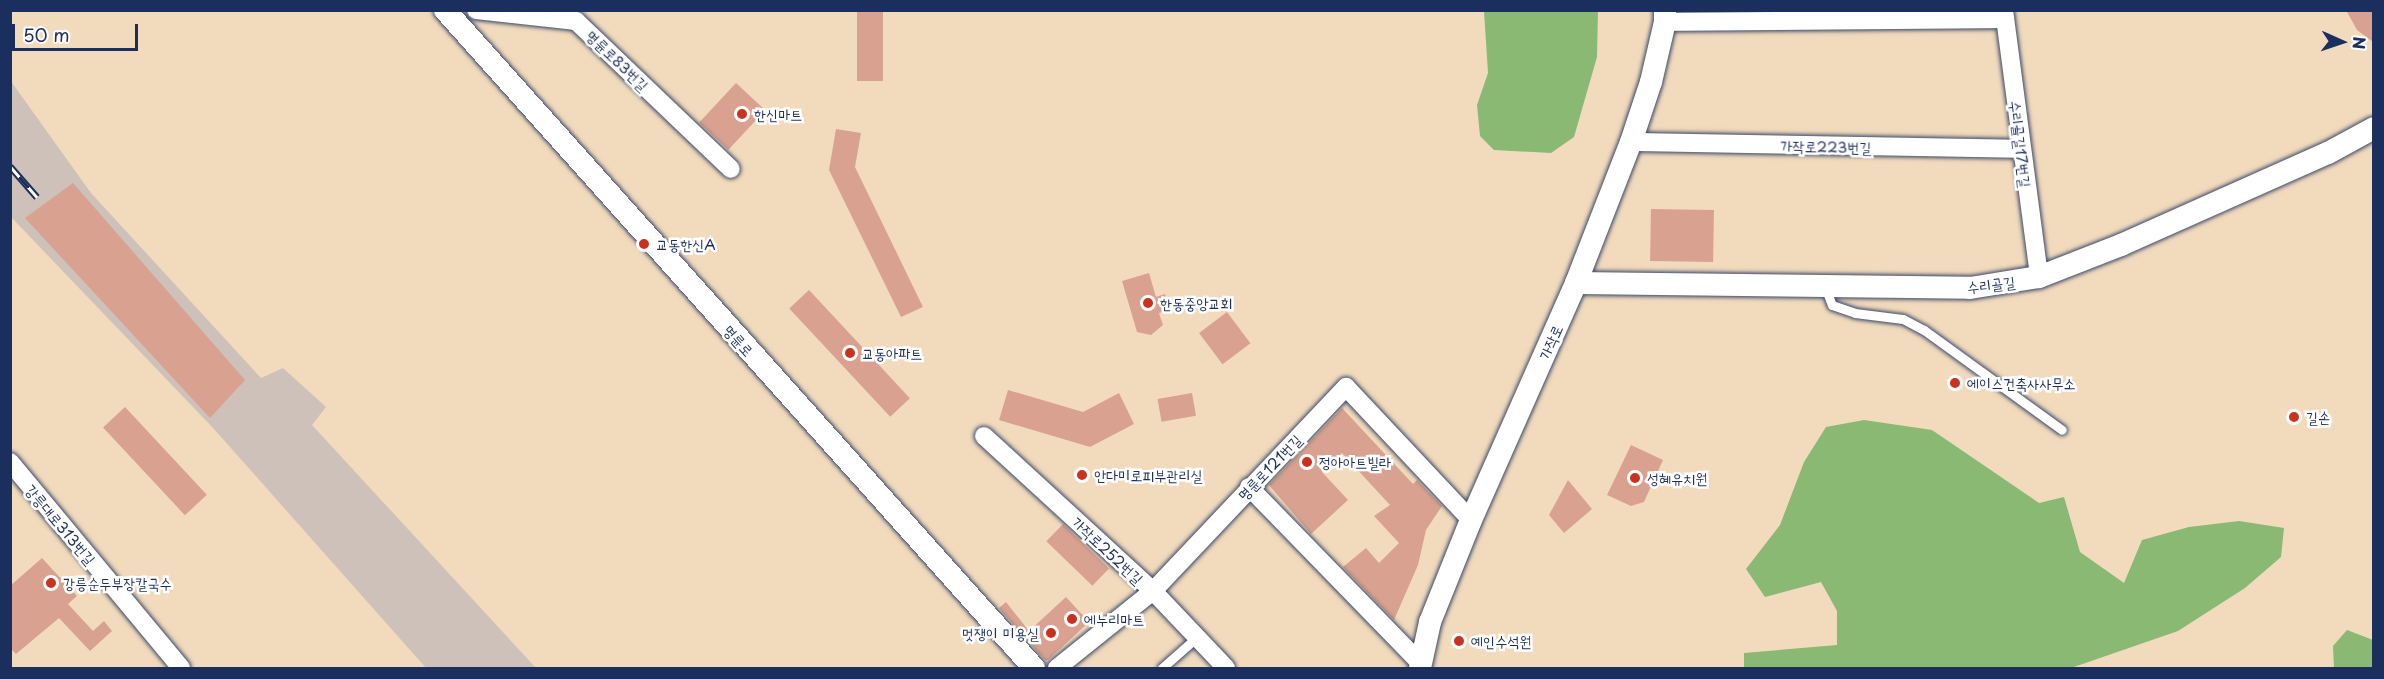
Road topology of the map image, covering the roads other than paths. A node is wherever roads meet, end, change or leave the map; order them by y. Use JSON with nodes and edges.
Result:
{"nodes":[{"id":1,"x":446,"y":10,"type":"edge"},
{"id":2,"x":476,"y":10,"type":"edge"},
{"id":3,"x":2004,"y":15,"type":"edge"},
{"id":4,"x":1665,"y":16,"type":"edge"},
{"id":5,"x":2373,"y":130,"type":"edge"},
{"id":6,"x":1631,"y":142,"type":"junction"},
{"id":7,"x":2021,"y":149,"type":"junction"},
{"id":8,"x":731,"y":169,"type":"dead end"},
{"id":9,"x":2039,"y":277,"type":"junction"},
{"id":10,"x":1576,"y":283,"type":"junction"},
{"id":11,"x":1824,"y":285,"type":"junction"},
{"id":12,"x":2062,"y":430,"type":"dead end"},
{"id":13,"x":984,"y":436,"type":"dead end"},
{"id":14,"x":10,"y":462,"type":"edge"},
{"id":15,"x":1249,"y":488,"type":"junction"},
{"id":16,"x":1471,"y":520,"type":"junction"},
{"id":17,"x":1153,"y":591,"type":"junction"},
{"id":18,"x":1197,"y":637,"type":"junction"},
{"id":19,"x":1420,"y":666,"type":"edge"},
{"id":20,"x":181,"y":669,"type":"edge"},
{"id":21,"x":1034,"y":669,"type":"edge"},
{"id":22,"x":1058,"y":669,"type":"edge"},
{"id":23,"x":1162,"y":669,"type":"edge"},
{"id":24,"x":1226,"y":669,"type":"edge"}],
"edges":[{"from":1,"to":21,"type":"street","name":"명륜로"},
{"from":2,"to":8,"type":"street","name":"명륜로83번길"},
{"from":3,"to":4,"type":"street"},
{"from":3,"to":7,"type":"street","name":"수리골길17번길"},
{"from":4,"to":6,"type":"street","name":"가작로"},
{"from":5,"to":9,"type":"street","name":"수리골길"},
{"from":6,"to":7,"type":"street","name":"가작로223번길"},
{"from":6,"to":10,"type":"street","name":"가작로"},
{"from":7,"to":9,"type":"street","name":"수리골길17번길"},
{"from":9,"to":11,"type":"street","name":"수리골길"},
{"from":10,"to":11,"type":"street","name":"수리골길"},
{"from":10,"to":16,"type":"street","name":"가작로"},
{"from":11,"to":12,"type":"lane"},
{"from":13,"to":17,"type":"street","name":"가작로252번길"},
{"from":14,"to":20,"type":"street","name":"강릉대로313번길"},
{"from":15,"to":16,"type":"street","name":"명륜로121번길"},
{"from":15,"to":17,"type":"street","name":"명륜로121번길"},
{"from":15,"to":19,"type":"street"},
{"from":16,"to":19,"type":"street","name":"가작로"},
{"from":17,"to":18,"type":"street","name":"가작로252번길"},
{"from":17,"to":22,"type":"street","name":"명륜로121번길"},
{"from":18,"to":23,"type":"lane"},
{"from":18,"to":24,"type":"street","name":"가작로252번길"}]}
